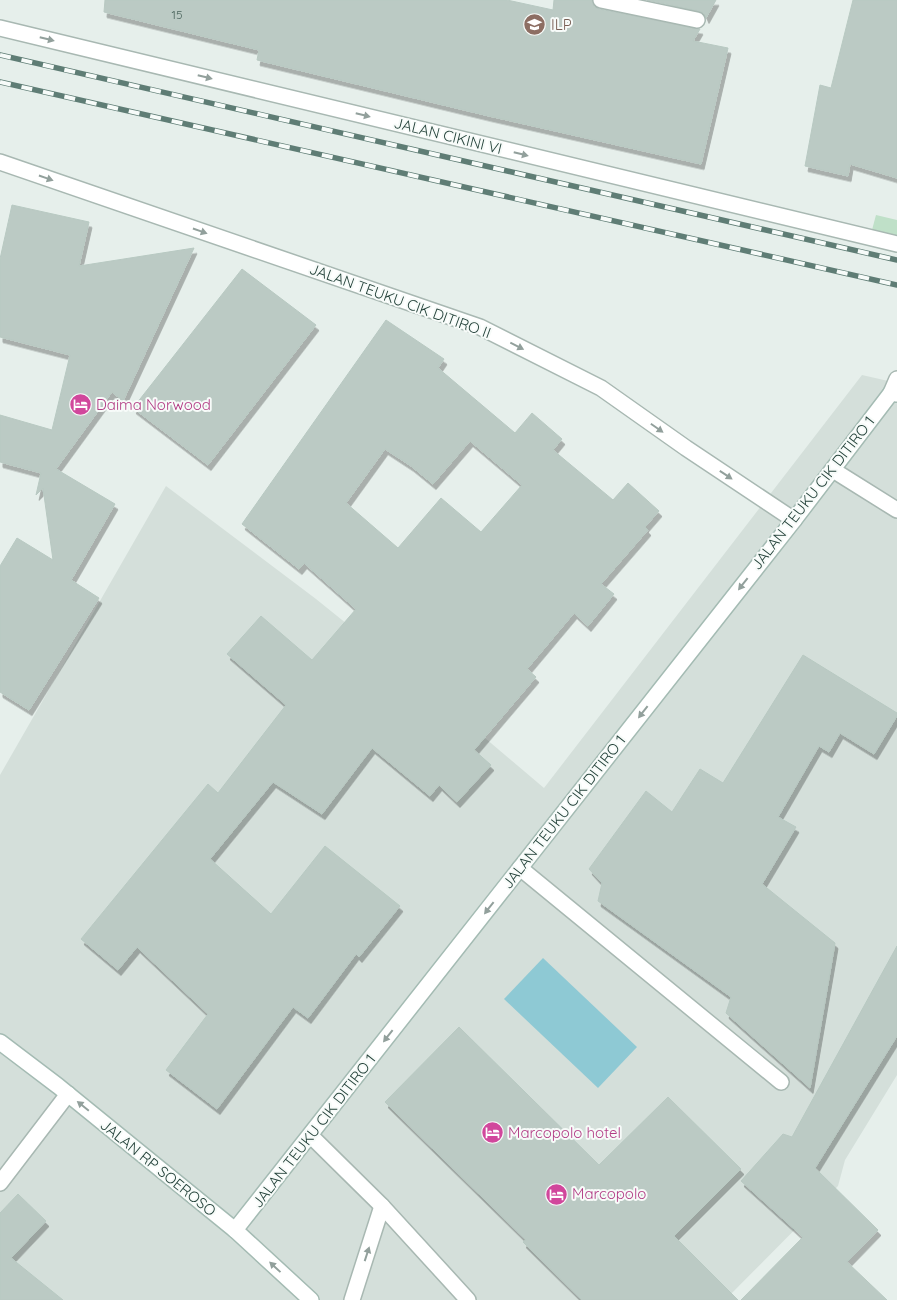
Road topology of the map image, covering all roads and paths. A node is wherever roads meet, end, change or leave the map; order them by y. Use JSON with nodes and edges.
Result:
{"nodes":[{"id":1,"x":601,"y":0,"type":"edge"},
{"id":2,"x":697,"y":20,"type":"dead end"},
{"id":3,"x":0,"y":28,"type":"edge"},
{"id":4,"x":0,"y":162,"type":"edge"},
{"id":5,"x":897,"y":244,"type":"edge"},
{"id":6,"x":895,"y":389,"type":"edge"},
{"id":7,"x":833,"y":470,"type":"junction"},
{"id":8,"x":897,"y":510,"type":"edge"},
{"id":9,"x":794,"y":520,"type":"junction"},
{"id":10,"x":520,"y":868,"type":"junction"},
{"id":11,"x":0,"y":1042,"type":"edge"},
{"id":12,"x":782,"y":1082,"type":"dead end"},
{"id":13,"x":68,"y":1094,"type":"junction"},
{"id":14,"x":311,"y":1136,"type":"junction"},
{"id":15,"x":0,"y":1183,"type":"edge"},
{"id":16,"x":382,"y":1206,"type":"junction"},
{"id":17,"x":235,"y":1230,"type":"junction"},
{"id":18,"x":311,"y":1300,"type":"edge"},
{"id":19,"x":352,"y":1300,"type":"edge"},
{"id":20,"x":468,"y":1300,"type":"edge"}],
"edges":[{"from":1,"to":2,"type":"street"},
{"from":3,"to":5,"type":"street","name":"JALAN CIKINI VI","one_way":true},
{"from":4,"to":9,"type":"street","name":"JALAN TEUKU CIK DITIRO II","one_way":true},
{"from":6,"to":7,"type":"street","name":"JALAN TEUKU CIK DITIRO 1"},
{"from":7,"to":8,"type":"street"},
{"from":7,"to":9,"type":"street","name":"JALAN TEUKU CIK DITIRO 1"},
{"from":9,"to":10,"type":"street","name":"JALAN TEUKU CIK DITIRO 1","one_way":true},
{"from":10,"to":12,"type":"street"},
{"from":10,"to":14,"type":"street","name":"JALAN TEUKU CIK DITIRO 1","one_way":true},
{"from":11,"to":13,"type":"street","name":"JALAN RP SOEROSO"},
{"from":13,"to":15,"type":"street"},
{"from":17,"to":13,"type":"street","name":"JALAN RP SOEROSO","one_way":true},
{"from":14,"to":16,"type":"street"},
{"from":14,"to":17,"type":"street","name":"JALAN TEUKU CIK DITIRO 1"},
{"from":19,"to":16,"type":"street","one_way":true},
{"from":16,"to":20,"type":"street"},
{"from":18,"to":17,"type":"street","name":"JALAN RP SOEROSO","one_way":true}]}
